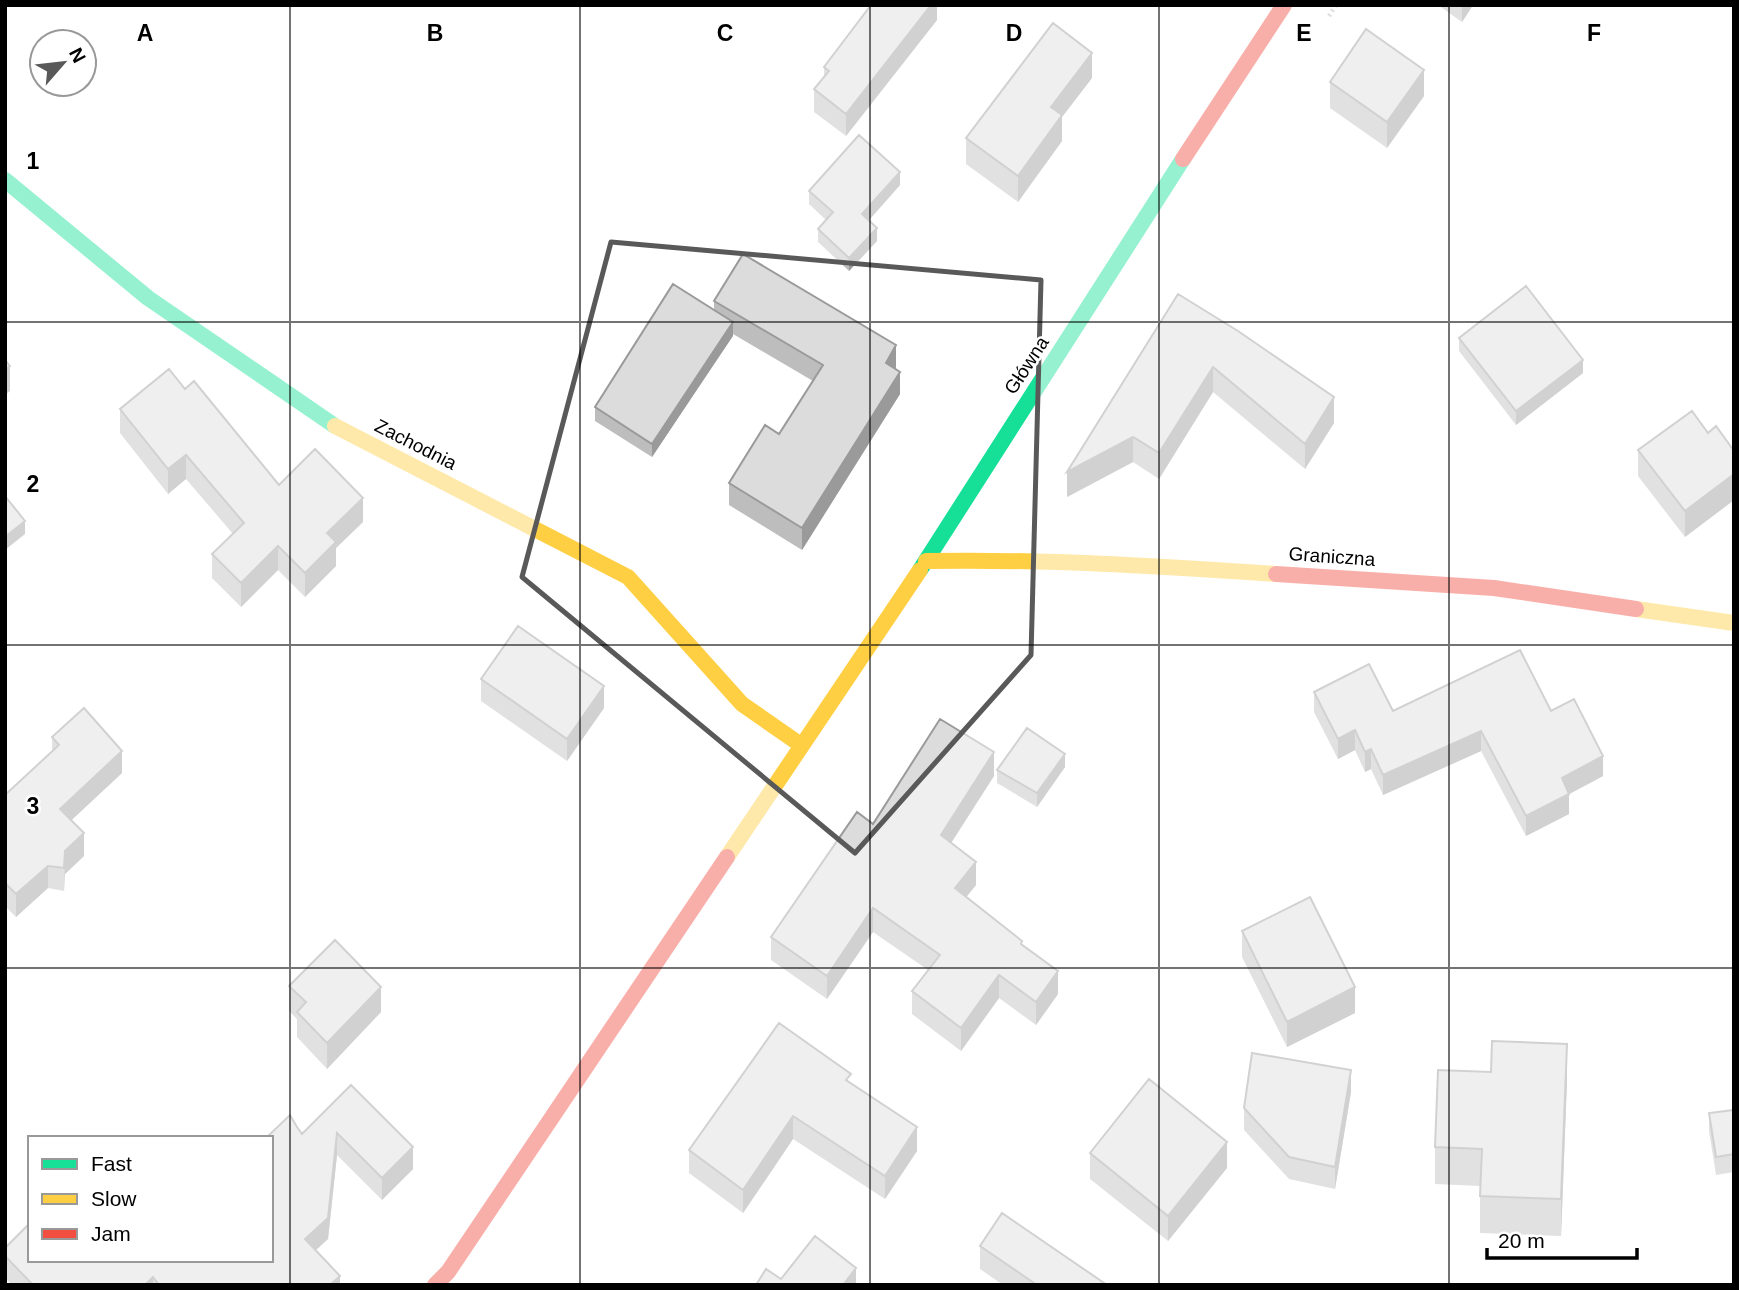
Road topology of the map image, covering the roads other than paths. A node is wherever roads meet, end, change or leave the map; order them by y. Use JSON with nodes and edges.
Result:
{"nodes":[{"id":1,"x":1284,"y":5,"type":"edge"},
{"id":2,"x":5,"y":180,"type":"edge"},
{"id":3,"x":926,"y":561,"type":"junction"},
{"id":4,"x":1734,"y":623,"type":"edge"},
{"id":5,"x":801,"y":745,"type":"junction"},
{"id":6,"x":435,"y":1285,"type":"edge"}],
"edges":[{"from":1,"to":3,"type":"street","name":"Główna"},
{"from":2,"to":5,"type":"street","name":"Zachodnia"},
{"from":3,"to":4,"type":"street","name":"Graniczna"},
{"from":3,"to":5,"type":"street","name":"Główna"},
{"from":5,"to":6,"type":"street","name":"Główna"}]}
